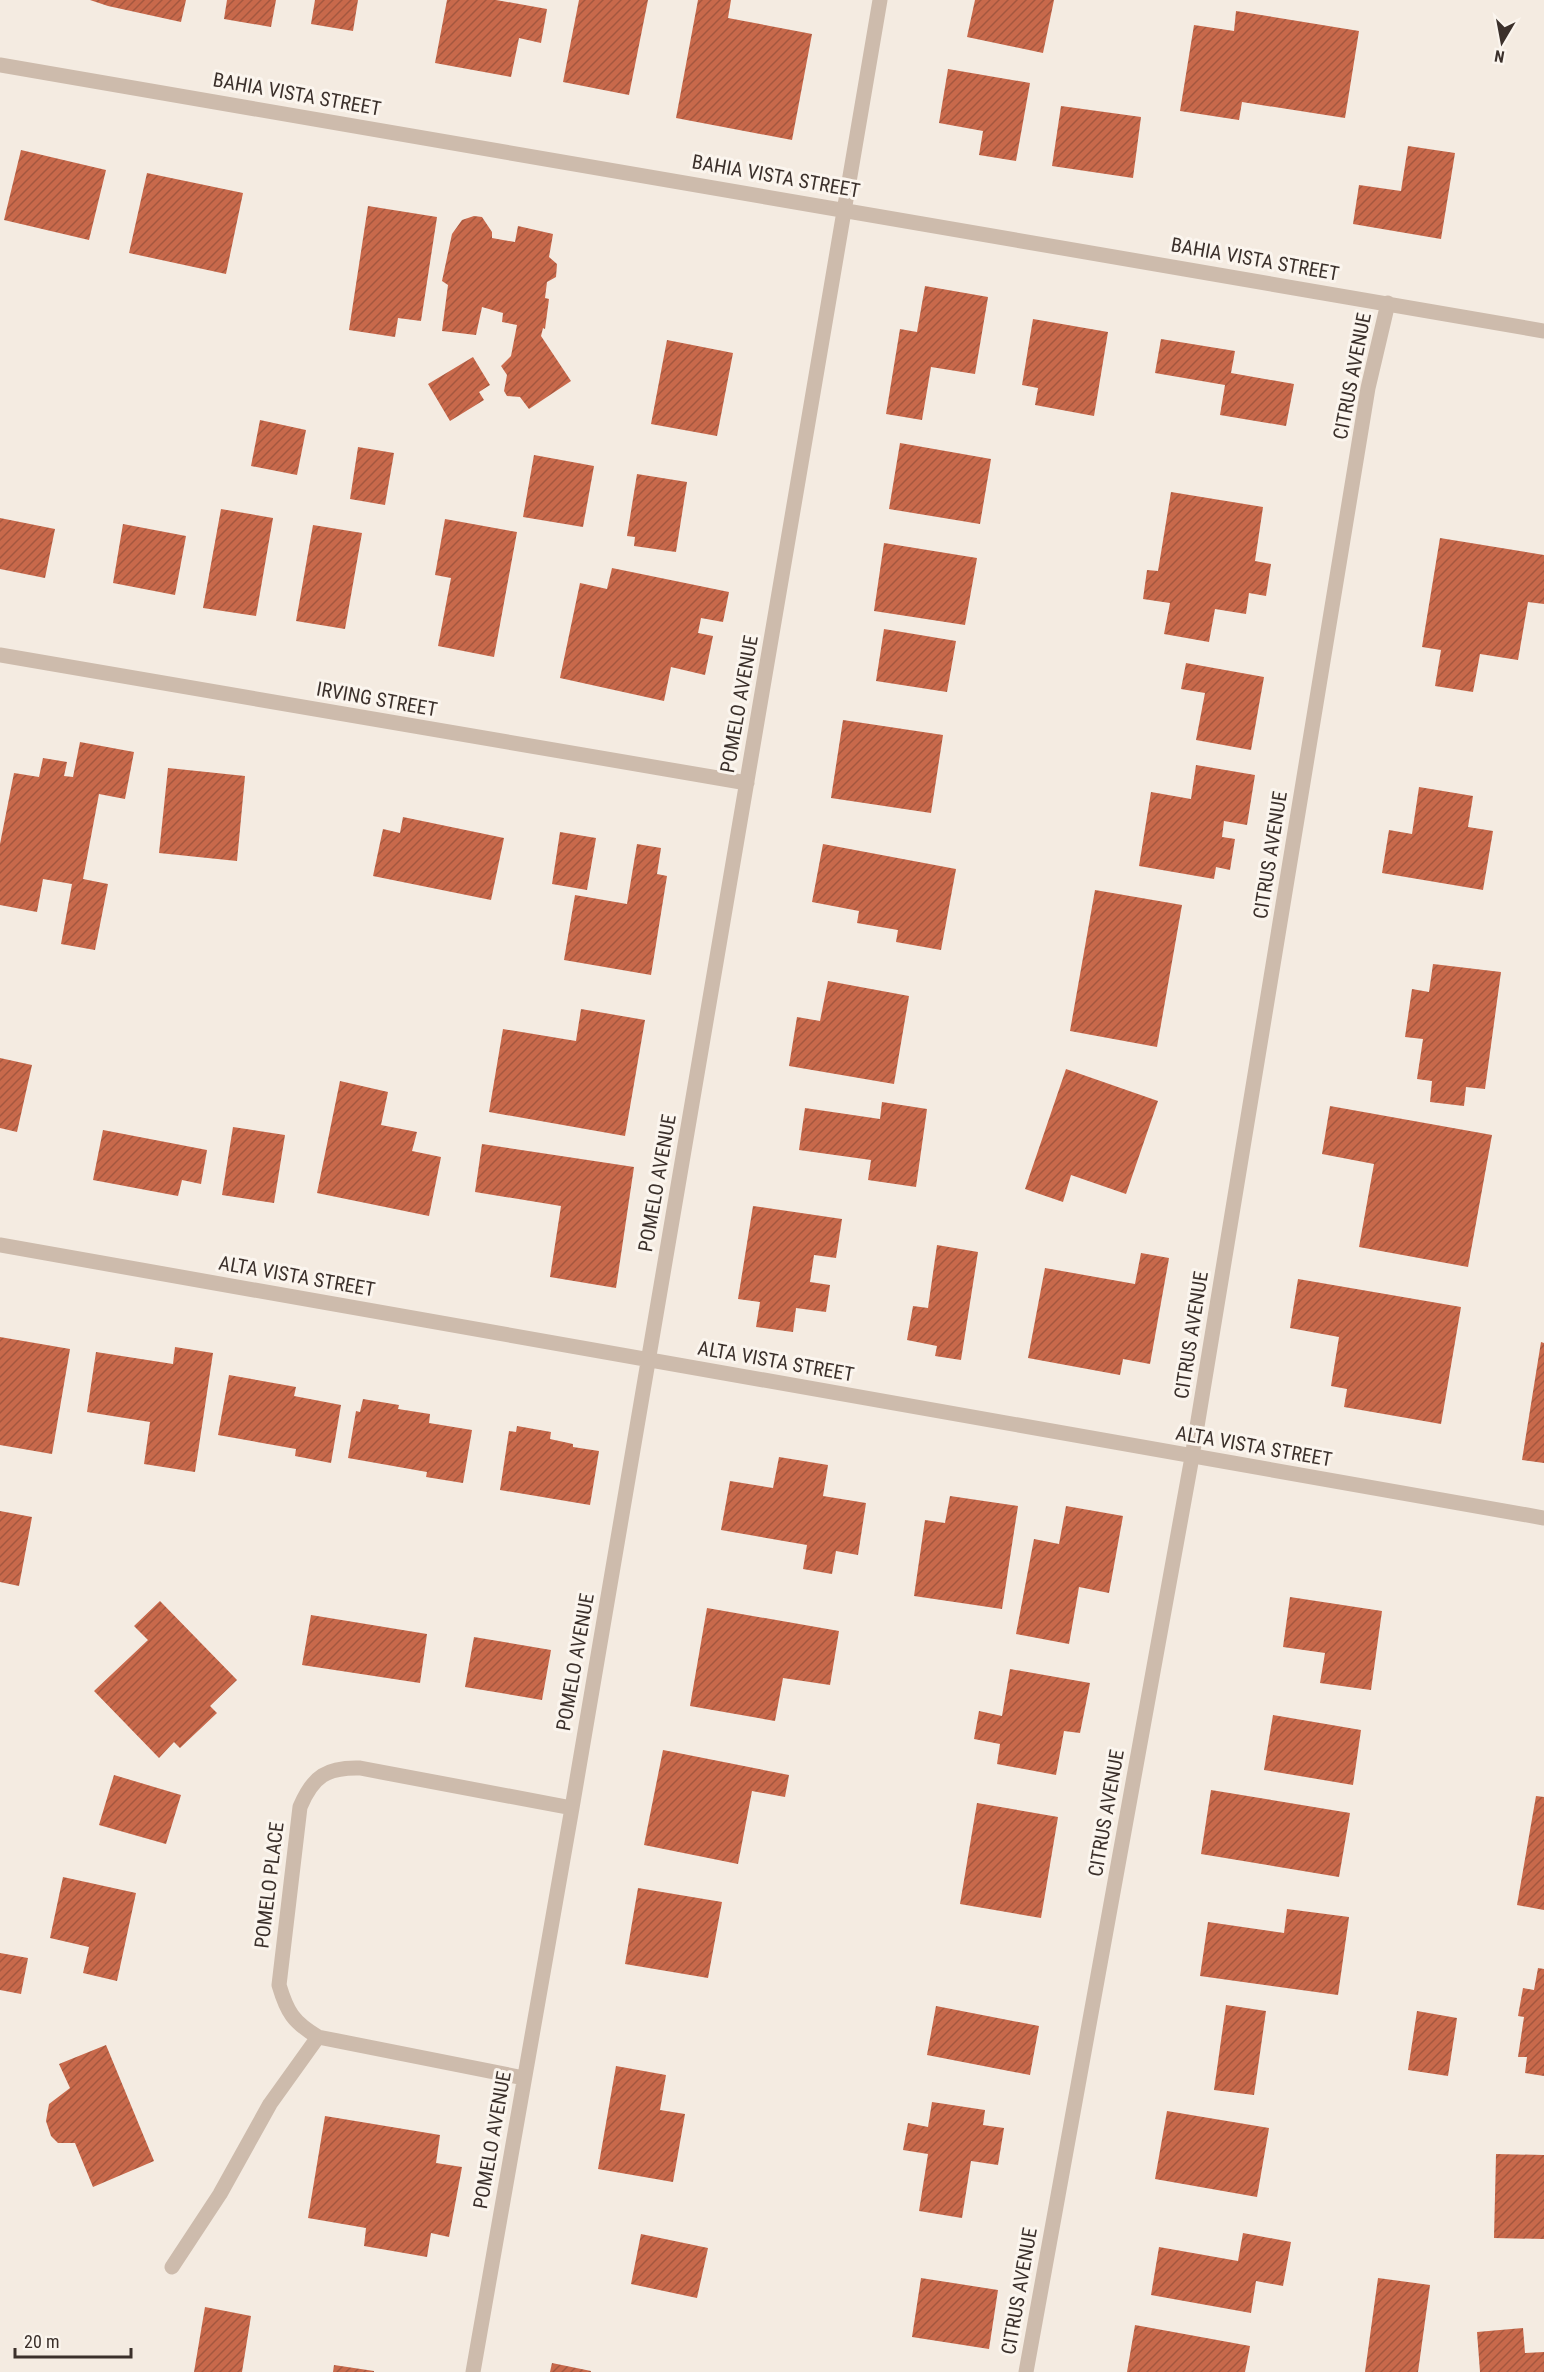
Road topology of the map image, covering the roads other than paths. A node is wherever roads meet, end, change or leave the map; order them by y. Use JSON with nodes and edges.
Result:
{"nodes":[{"id":1,"x":880,"y":0,"type":"edge"},
{"id":2,"x":0,"y":64,"type":"edge"},
{"id":3,"x":843,"y":209,"type":"junction"},
{"id":4,"x":1388,"y":303,"type":"junction"},
{"id":5,"x":1544,"y":331,"type":"edge"},
{"id":6,"x":0,"y":655,"type":"edge"},
{"id":7,"x":747,"y":783,"type":"junction"},
{"id":8,"x":0,"y":1245,"type":"edge"},
{"id":9,"x":648,"y":1360,"type":"junction"},
{"id":10,"x":1192,"y":1457,"type":"junction"},
{"id":11,"x":1544,"y":1518,"type":"edge"},
{"id":12,"x":572,"y":1808,"type":"junction"},
{"id":13,"x":318,"y":2037,"type":"junction"},
{"id":14,"x":524,"y":2078,"type":"junction"},
{"id":15,"x":172,"y":2266,"type":"dead end"},
{"id":16,"x":473,"y":2372,"type":"edge"},
{"id":17,"x":1026,"y":2372,"type":"edge"}],
"edges":[{"from":1,"to":3,"type":"street","name":"POMELO AVENUE"},
{"from":2,"to":3,"type":"street","name":"BAHIA VISTA STREET"},
{"from":3,"to":4,"type":"street","name":"BAHIA VISTA STREET"},
{"from":3,"to":7,"type":"street","name":"POMELO AVENUE"},
{"from":4,"to":5,"type":"street","name":"BAHIA VISTA STREET"},
{"from":4,"to":10,"type":"street","name":"CITRUS AVENUE"},
{"from":6,"to":7,"type":"street","name":"IRVING STREET"},
{"from":7,"to":9,"type":"street","name":"POMELO AVENUE"},
{"from":8,"to":9,"type":"street","name":"ALTA VISTA STREET"},
{"from":9,"to":10,"type":"street","name":"ALTA VISTA STREET"},
{"from":9,"to":12,"type":"street","name":"POMELO AVENUE"},
{"from":10,"to":11,"type":"street","name":"ALTA VISTA STREET"},
{"from":10,"to":17,"type":"street","name":"CITRUS AVENUE"},
{"from":12,"to":13,"type":"street","name":"POMELO PLACE"},
{"from":12,"to":14,"type":"street","name":"POMELO AVENUE"},
{"from":13,"to":14,"type":"street","name":"POMELO PLACE"},
{"from":13,"to":15,"type":"street"},
{"from":14,"to":16,"type":"street","name":"POMELO AVENUE"}]}
